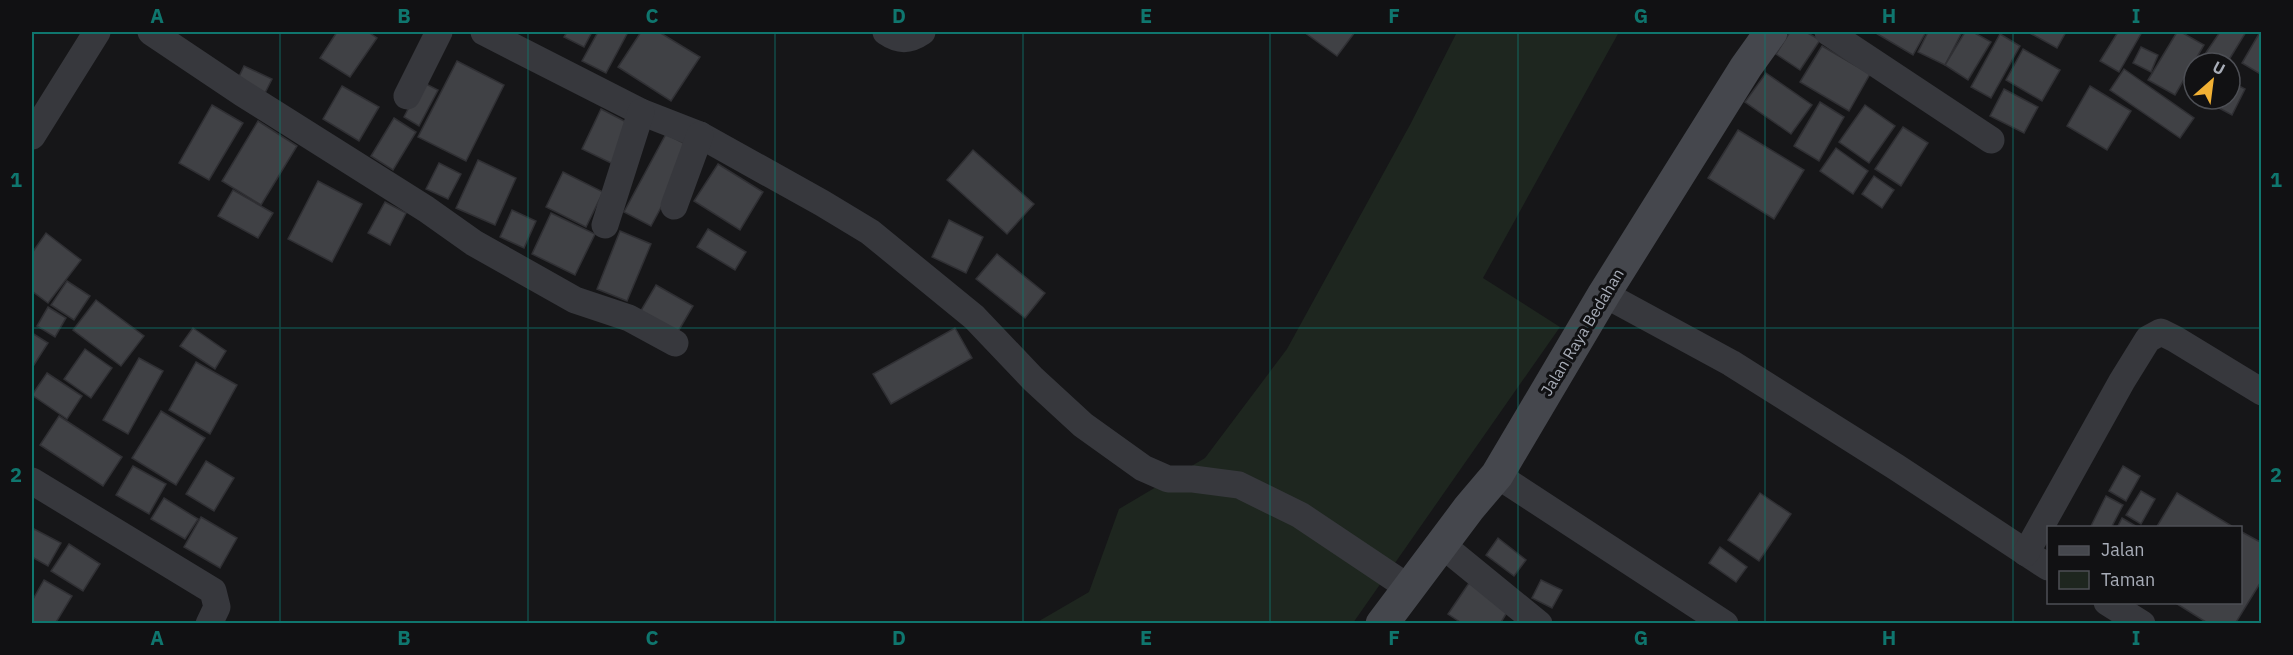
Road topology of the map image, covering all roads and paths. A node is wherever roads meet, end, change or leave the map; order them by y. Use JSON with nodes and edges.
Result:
{"nodes":[{"id":1,"x":97,"y":32,"type":"edge"},
{"id":2,"x":151,"y":32,"type":"edge"},
{"id":3,"x":439,"y":32,"type":"edge"},
{"id":4,"x":886,"y":32,"type":"edge"},
{"id":5,"x":921,"y":32,"type":"edge"},
{"id":6,"x":1771,"y":32,"type":"edge"},
{"id":7,"x":1828,"y":32,"type":"edge"},
{"id":8,"x":491,"y":33,"type":"edge"},
{"id":9,"x":407,"y":96,"type":"dead end"},
{"id":10,"x":641,"y":112,"type":"junction"},
{"id":11,"x":700,"y":135,"type":"junction"},
{"id":12,"x":32,"y":136,"type":"edge"},
{"id":13,"x":1991,"y":140,"type":"dead end"},
{"id":14,"x":674,"y":206,"type":"dead end"},
{"id":15,"x":605,"y":225,"type":"dead end"},
{"id":16,"x":1604,"y":294,"type":"junction"},
{"id":17,"x":675,"y":343,"type":"dead end"},
{"id":18,"x":2262,"y":392,"type":"edge"},
{"id":19,"x":1497,"y":475,"type":"junction"},
{"id":20,"x":32,"y":481,"type":"edge"},
{"id":21,"x":2053,"y":526,"type":"edge"},
{"id":22,"x":2047,"y":539,"type":"edge"},
{"id":23,"x":1441,"y":543,"type":"junction"},
{"id":24,"x":2037,"y":560,"type":"edge"},
{"id":25,"x":1409,"y":588,"type":"junction"},
{"id":26,"x":2110,"y":604,"type":"edge"},
{"id":27,"x":209,"y":624,"type":"edge"},
{"id":28,"x":1382,"y":624,"type":"edge"},
{"id":29,"x":1539,"y":624,"type":"edge"},
{"id":30,"x":1725,"y":624,"type":"edge"},
{"id":31,"x":2142,"y":624,"type":"edge"}],
"edges":[{"from":1,"to":12,"type":"street"},
{"from":2,"to":17,"type":"street"},
{"from":3,"to":9,"type":"street"},
{"from":4,"to":5,"type":"street"},
{"from":6,"to":16,"type":"street","name":"Jalan Raya Bedahan"},
{"from":7,"to":13,"type":"street"},
{"from":8,"to":10,"type":"street"},
{"from":10,"to":11,"type":"street"},
{"from":10,"to":15,"type":"street"},
{"from":11,"to":14,"type":"street"},
{"from":11,"to":25,"type":"street"},
{"from":16,"to":19,"type":"street","name":"Jalan Raya Bedahan"},
{"from":16,"to":24,"type":"street"},
{"from":18,"to":21,"type":"street"},
{"from":19,"to":23,"type":"street","name":"Jalan Raya Bedahan"},
{"from":19,"to":30,"type":"street"},
{"from":20,"to":27,"type":"street"},
{"from":22,"to":24,"type":"street"},
{"from":23,"to":25,"type":"street","name":"Jalan Raya Bedahan"},
{"from":23,"to":29,"type":"street"},
{"from":25,"to":28,"type":"street","name":"Jalan Raya Bedahan"},
{"from":26,"to":31,"type":"street"}]}
